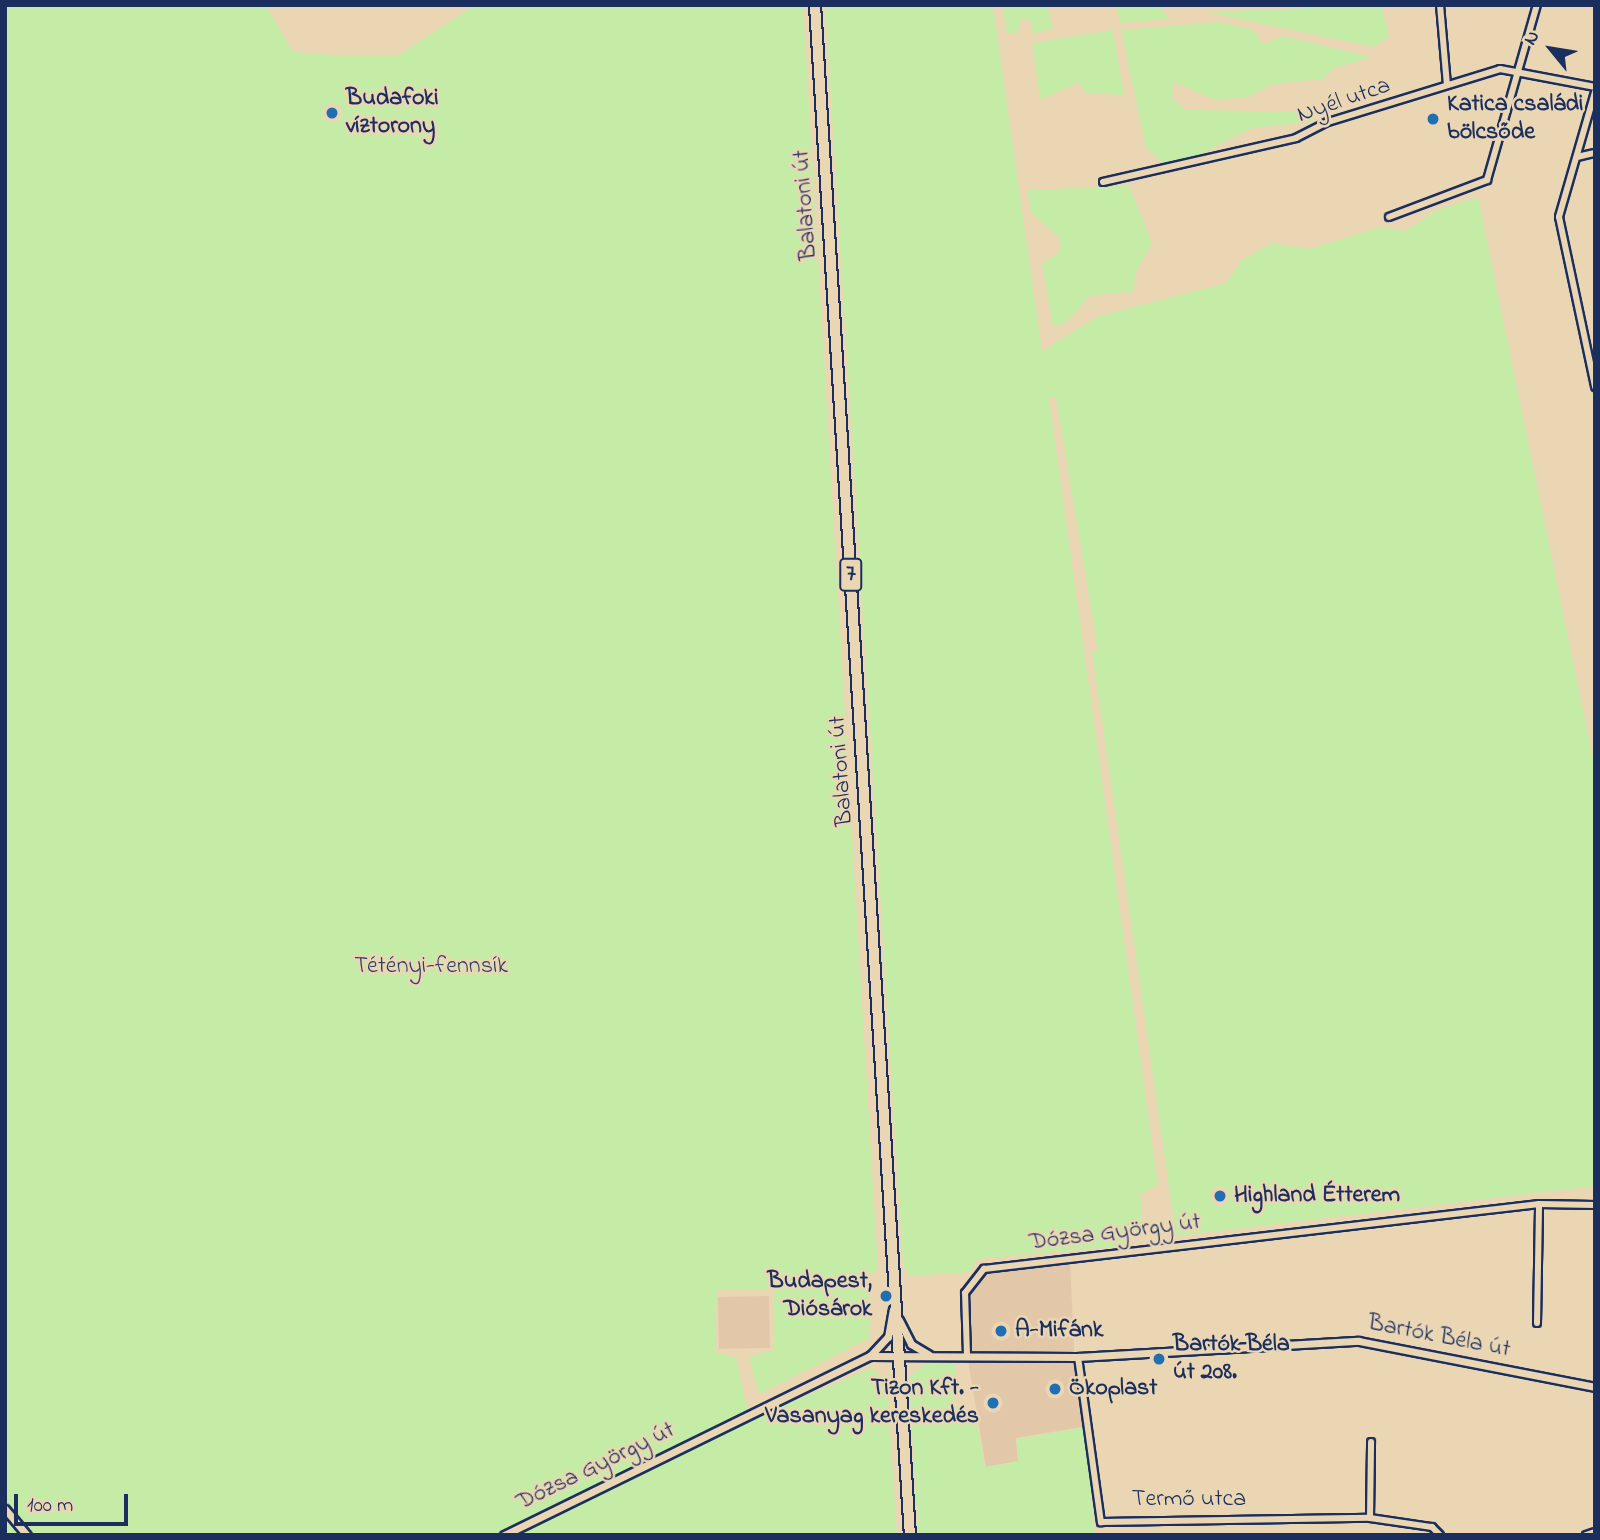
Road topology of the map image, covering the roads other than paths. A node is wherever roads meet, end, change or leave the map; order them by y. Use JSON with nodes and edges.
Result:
{"nodes":[{"id":1,"x":815,"y":5,"type":"edge"},
{"id":2,"x":1440,"y":5,"type":"edge"},
{"id":3,"x":1536,"y":5,"type":"edge"},
{"id":4,"x":1517,"y":68,"type":"junction"},
{"id":5,"x":1447,"y":85,"type":"junction"},
{"id":6,"x":1595,"y":90,"type":"edge"},
{"id":7,"x":1595,"y":153,"type":"edge"},
{"id":8,"x":1577,"y":158,"type":"junction"},
{"id":9,"x":1103,"y":182,"type":"dead end"},
{"id":10,"x":1390,"y":217,"type":"dead end"},
{"id":11,"x":1595,"y":387,"type":"edge"},
{"id":12,"x":1539,"y":1203,"type":"junction"},
{"id":13,"x":1595,"y":1205,"type":"edge"},
{"id":14,"x":893,"y":1306,"type":"junction"},
{"id":15,"x":1537,"y":1323,"type":"dead end"},
{"id":16,"x":930,"y":1355,"type":"junction"},
{"id":17,"x":967,"y":1355,"type":"junction"},
{"id":18,"x":870,"y":1356,"type":"junction"},
{"id":19,"x":897,"y":1356,"type":"junction"},
{"id":20,"x":1078,"y":1357,"type":"junction"},
{"id":21,"x":1595,"y":1387,"type":"edge"},
{"id":22,"x":1371,"y":1441,"type":"dead end"},
{"id":23,"x":5,"y":1508,"type":"edge"},
{"id":24,"x":1370,"y":1518,"type":"junction"},
{"id":25,"x":1595,"y":1532,"type":"edge"},
{"id":26,"x":27,"y":1535,"type":"edge"},
{"id":27,"x":504,"y":1535,"type":"edge"},
{"id":28,"x":910,"y":1535,"type":"edge"},
{"id":29,"x":1440,"y":1535,"type":"edge"},
{"id":30,"x":1586,"y":1535,"type":"edge"}],
"edges":[{"from":1,"to":14,"type":"main road","name":"Balatoni út","number":"7"},
{"from":2,"to":5,"type":"street"},
{"from":3,"to":4,"type":"street"},
{"from":4,"to":5,"type":"street","name":"Nyél utca"},
{"from":4,"to":6,"type":"street","name":"Nyél utca"},
{"from":4,"to":10,"type":"street"},
{"from":5,"to":9,"type":"street","name":"Nyél utca"},
{"from":6,"to":8,"type":"street"},
{"from":7,"to":8,"type":"street"},
{"from":8,"to":11,"type":"street"},
{"from":12,"to":13,"type":"street","name":"Dózsa György út"},
{"from":12,"to":15,"type":"street"},
{"from":12,"to":17,"type":"street","name":"Dózsa György út"},
{"from":14,"to":16,"type":"street"},
{"from":14,"to":18,"type":"street"},
{"from":14,"to":19,"type":"main road","name":"Balatoni út","number":"7"},
{"from":16,"to":17,"type":"street","name":"Bartók Béla út"},
{"from":16,"to":19,"type":"street","name":"Bartók Béla út"},
{"from":17,"to":20,"type":"street","name":"Bartók Béla út"},
{"from":18,"to":19,"type":"street","name":"Dózsa György út"},
{"from":18,"to":27,"type":"street","name":"Dózsa György út"},
{"from":19,"to":28,"type":"main road","name":"Balatoni út","number":"7"},
{"from":20,"to":21,"type":"street","name":"Bartók Béla út"},
{"from":20,"to":24,"type":"street","name":"Termő utca"},
{"from":22,"to":24,"type":"street"},
{"from":23,"to":26,"type":"street"},
{"from":24,"to":29,"type":"street","name":"Termő utca"},
{"from":25,"to":30,"type":"street"}]}
